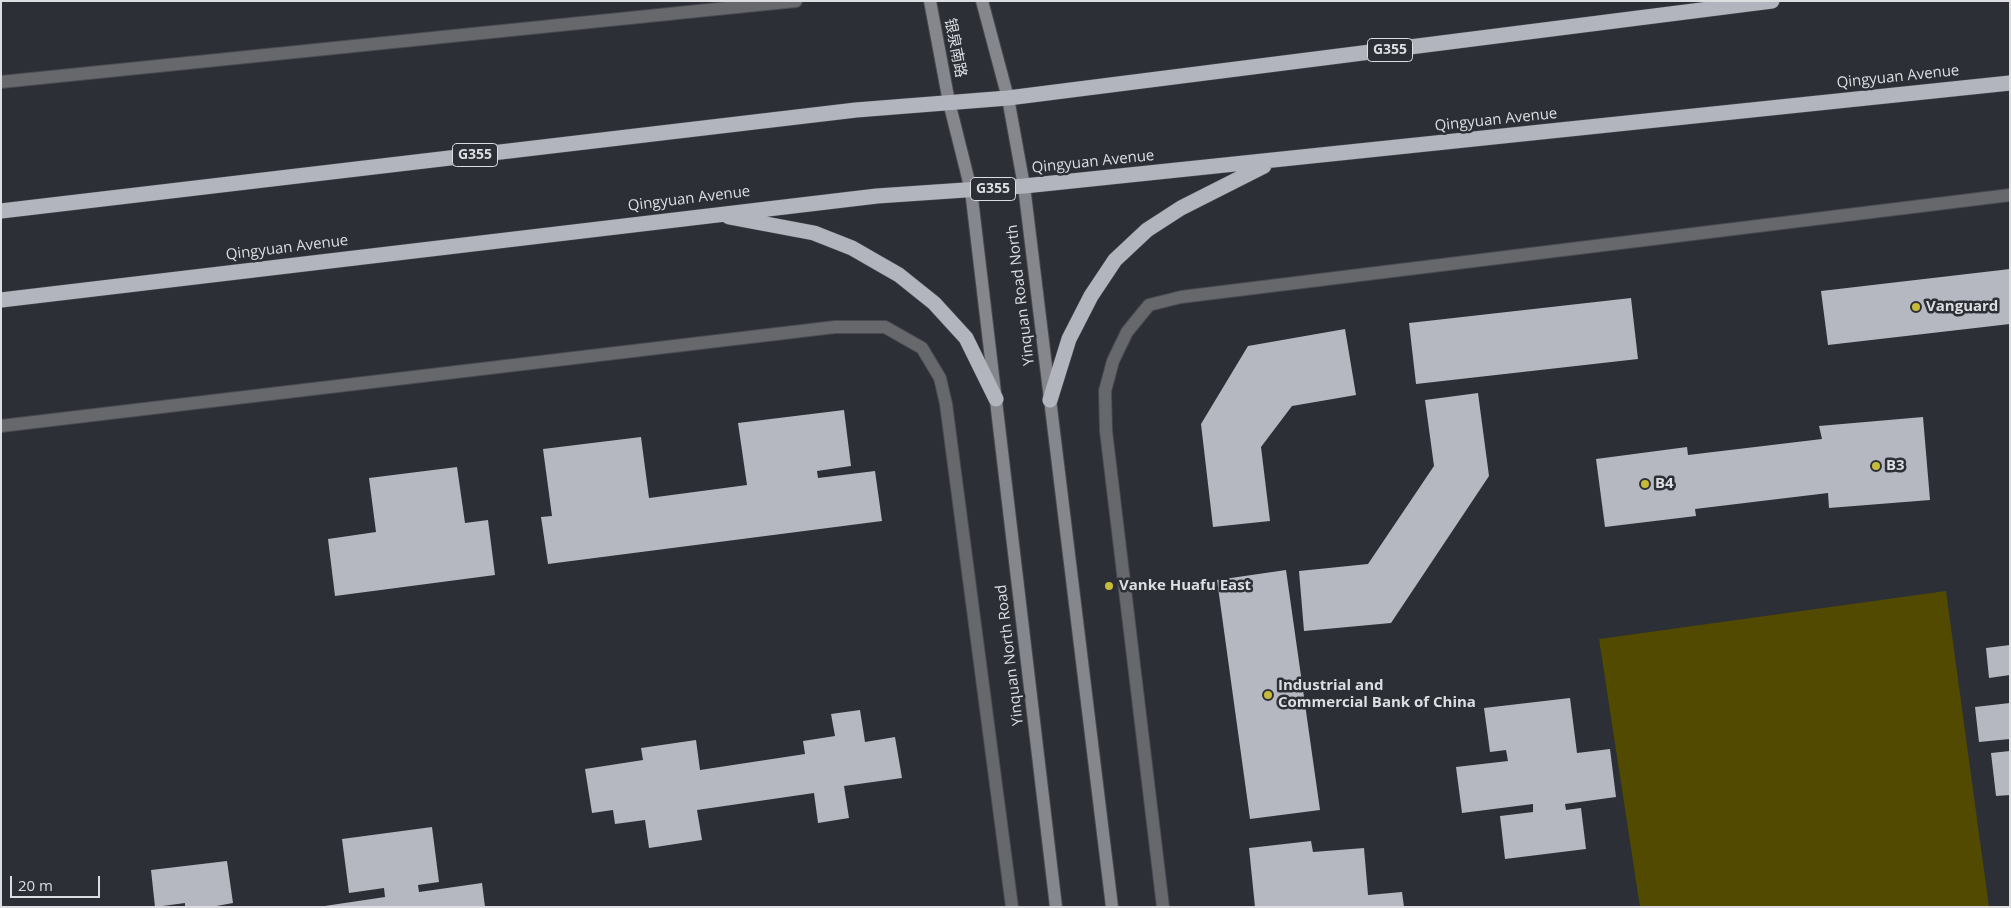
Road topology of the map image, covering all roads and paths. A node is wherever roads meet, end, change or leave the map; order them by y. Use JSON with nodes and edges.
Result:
{"nodes":[{"id":1,"x":796,"y":1,"type":"edge"},
{"id":2,"x":930,"y":1,"type":"edge"},
{"id":3,"x":982,"y":1,"type":"edge"},
{"id":4,"x":1772,"y":1,"type":"edge"},
{"id":5,"x":1,"y":82,"type":"edge"},
{"id":6,"x":2010,"y":83,"type":"edge"},
{"id":7,"x":1008,"y":98,"type":"junction"},
{"id":8,"x":949,"y":102,"type":"junction"},
{"id":9,"x":1274,"y":161,"type":"junction"},
{"id":10,"x":1024,"y":186,"type":"junction"},
{"id":11,"x":971,"y":190,"type":"junction"},
{"id":12,"x":2010,"y":195,"type":"edge"},
{"id":13,"x":1,"y":211,"type":"edge"},
{"id":14,"x":713,"y":214,"type":"junction"},
{"id":15,"x":1,"y":300,"type":"edge"},
{"id":16,"x":996,"y":399,"type":"junction"},
{"id":17,"x":1050,"y":400,"type":"junction"},
{"id":18,"x":1,"y":426,"type":"edge"},
{"id":19,"x":1012,"y":907,"type":"edge"},
{"id":20,"x":1056,"y":907,"type":"edge"},
{"id":21,"x":1112,"y":907,"type":"edge"},
{"id":22,"x":1163,"y":907,"type":"edge"}],
"edges":[{"from":1,"to":5,"type":"street"},
{"from":2,"to":8,"type":"main road","name":"银泉南路"},
{"from":3,"to":7,"type":"main road"},
{"from":4,"to":7,"type":"highway","number":"G355"},
{"from":6,"to":9,"type":"highway","name":"Qingyuan Avenue","number":"G355"},
{"from":7,"to":8,"type":"highway","number":"G355"},
{"from":7,"to":10,"type":"main road","name":"Yinquan Road North"},
{"from":8,"to":11,"type":"main road"},
{"from":8,"to":13,"type":"highway","number":"G355"},
{"from":9,"to":10,"type":"highway","name":"Qingyuan Avenue","number":"G355"},
{"from":9,"to":17,"type":"highway"},
{"from":10,"to":11,"type":"highway","name":"Qingyuan Avenue","number":"G355"},
{"from":10,"to":17,"type":"main road","name":"Yinquan Road North"},
{"from":11,"to":14,"type":"highway","name":"Qingyuan Avenue","number":"G355"},
{"from":11,"to":16,"type":"main road"},
{"from":12,"to":22,"type":"street"},
{"from":14,"to":15,"type":"highway","name":"Qingyuan Avenue","number":"G355"},
{"from":14,"to":16,"type":"highway"},
{"from":16,"to":20,"type":"main road","name":"Yinquan North Road"},
{"from":17,"to":21,"type":"main road"},
{"from":18,"to":19,"type":"street","name":"Yinquan North Road"}]}
